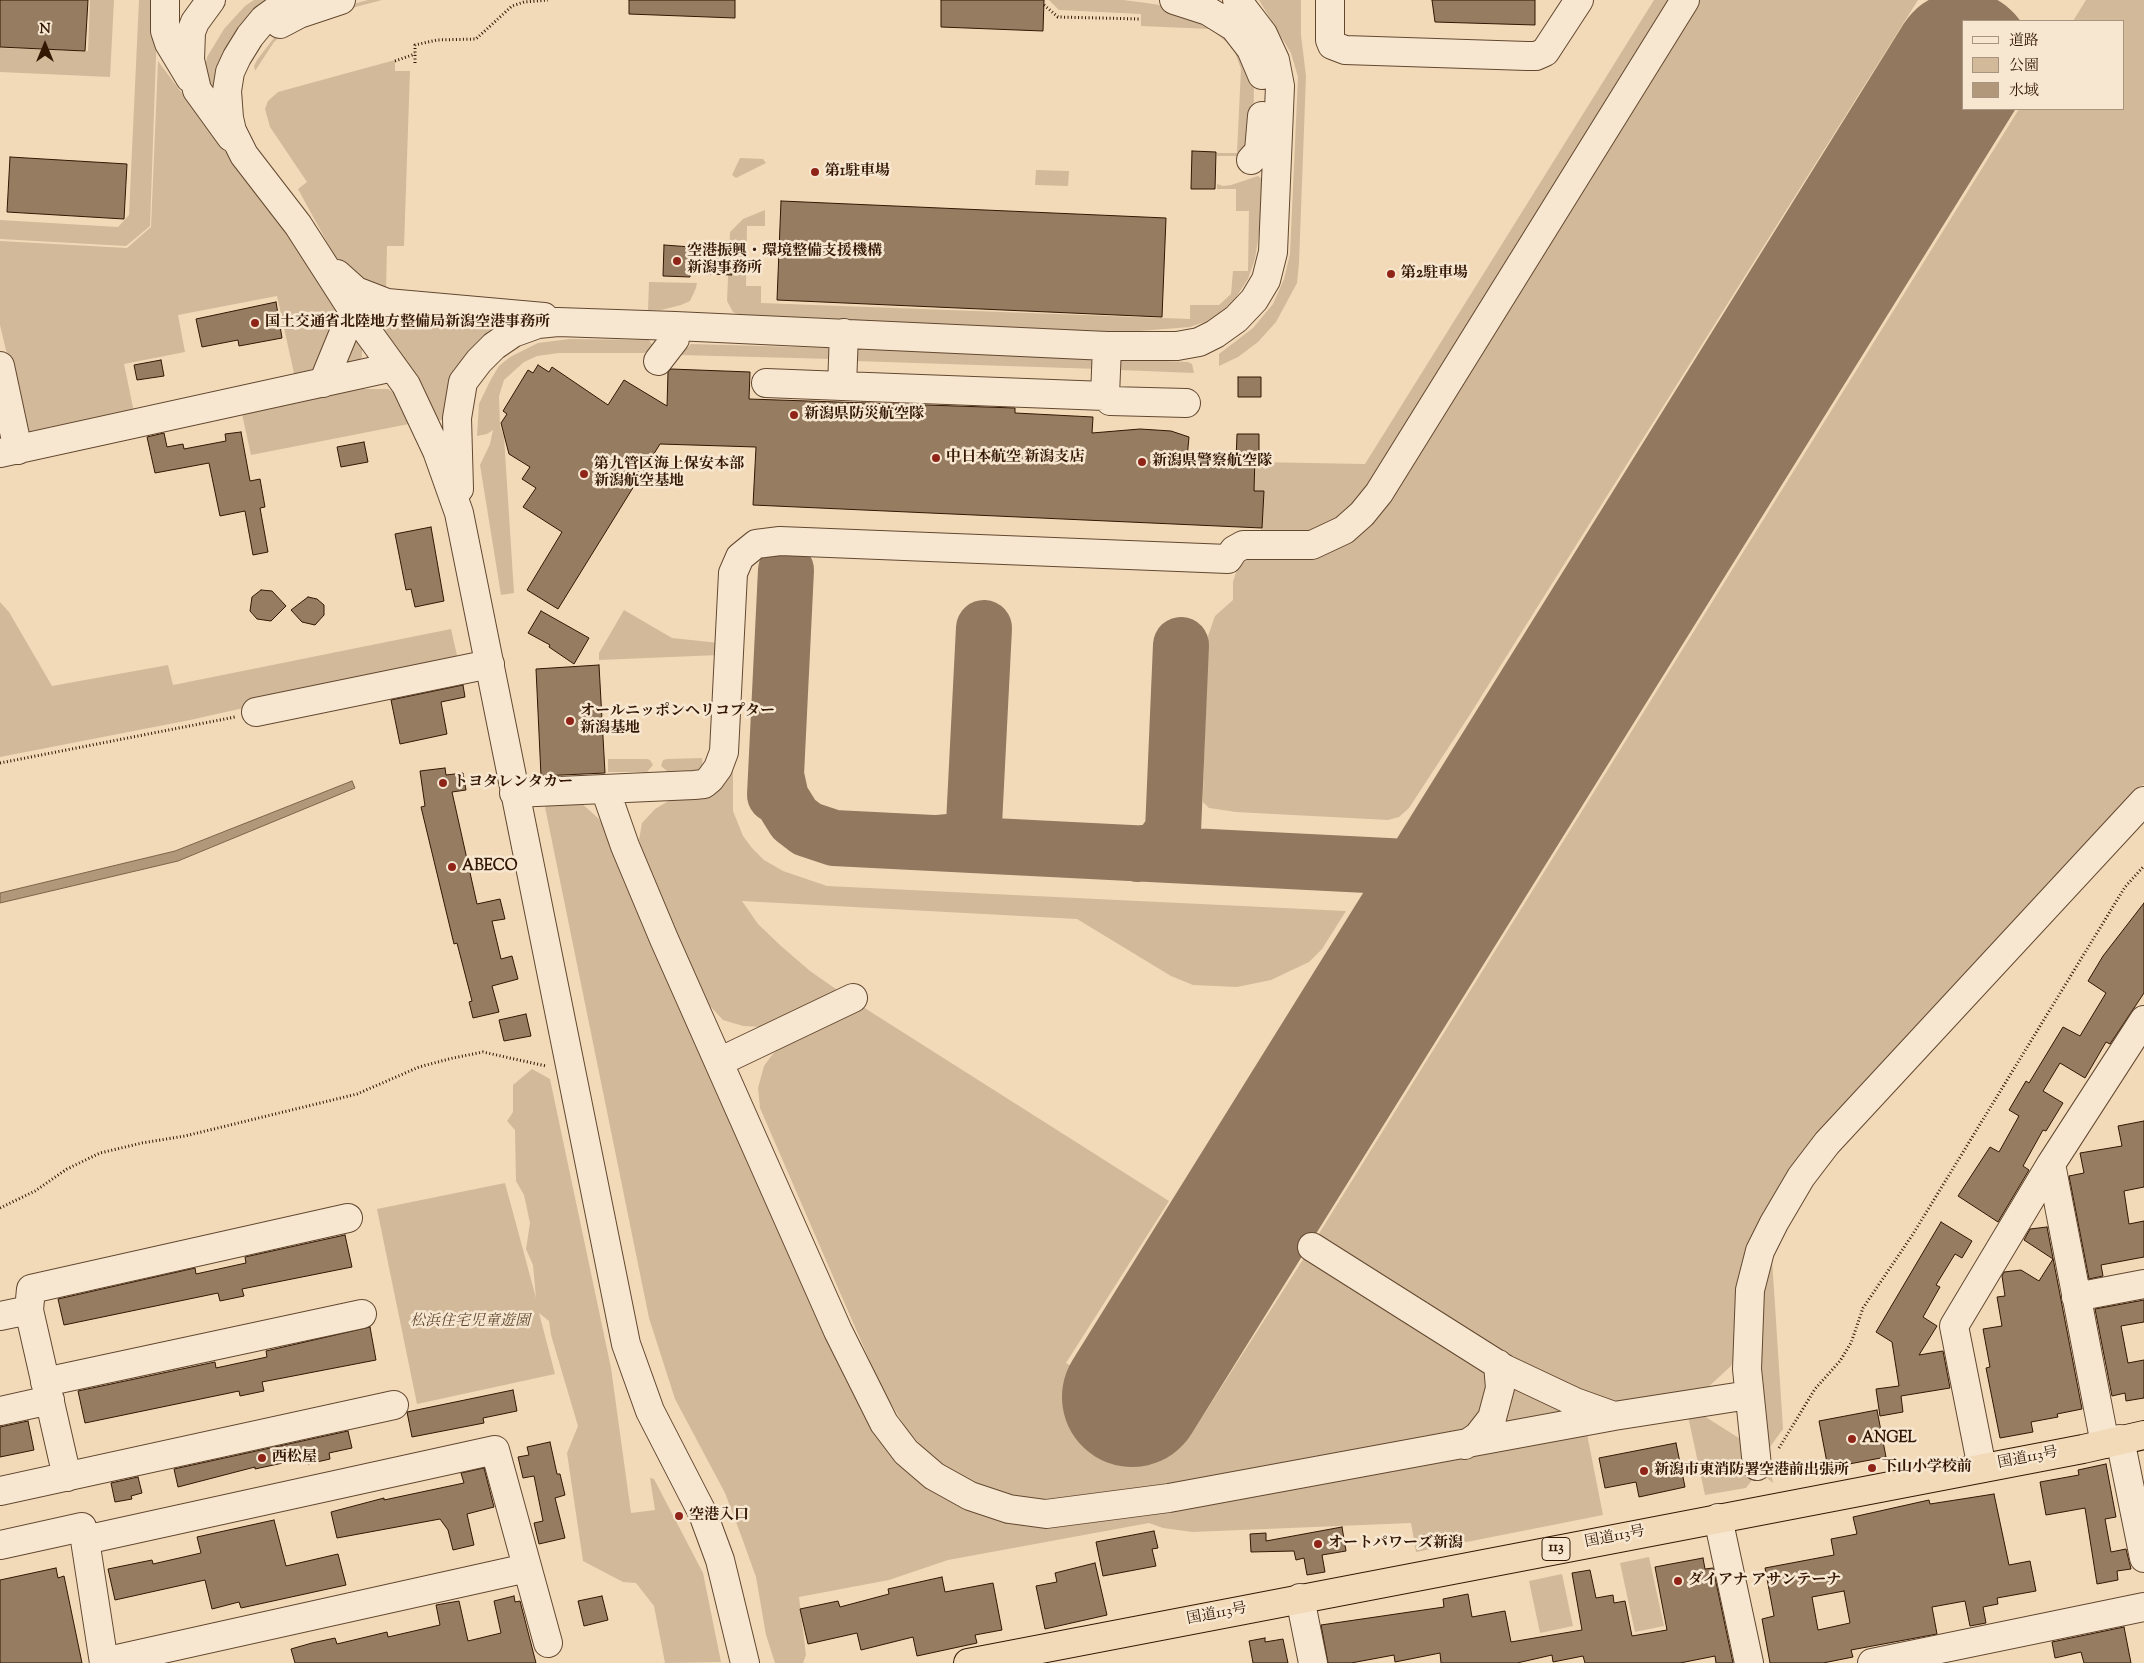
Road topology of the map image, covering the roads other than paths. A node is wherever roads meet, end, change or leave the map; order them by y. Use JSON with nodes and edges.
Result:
{"nodes":[{"id":1,"x":165,"y":0,"type":"edge"},
{"id":2,"x":212,"y":0,"type":"edge"},
{"id":3,"x":297,"y":0,"type":"edge"},
{"id":4,"x":341,"y":0,"type":"edge"},
{"id":5,"x":1174,"y":0,"type":"edge"},
{"id":6,"x":1237,"y":0,"type":"edge"},
{"id":7,"x":1330,"y":0,"type":"edge"},
{"id":8,"x":1579,"y":0,"type":"edge"},
{"id":9,"x":1685,"y":0,"type":"edge"},
{"id":10,"x":197,"y":90,"type":"junction"},
{"id":11,"x":244,"y":155,"type":"junction"},
{"id":12,"x":1251,"y":160,"type":"dead end"},
{"id":13,"x":298,"y":225,"type":"junction"},
{"id":14,"x":320,"y":257,"type":"junction"},
{"id":15,"x":353,"y":310,"type":"junction"},
{"id":16,"x":646,"y":325,"type":"junction"},
{"id":17,"x":675,"y":326,"type":"junction"},
{"id":18,"x":844,"y":333,"type":"junction"},
{"id":19,"x":1107,"y":346,"type":"junction"},
{"id":20,"x":658,"y":361,"type":"dead end"},
{"id":21,"x":0,"y":366,"type":"edge"},
{"id":22,"x":393,"y":367,"type":"junction"},
{"id":23,"x":322,"y":383,"type":"junction"},
{"id":24,"x":766,"y":383,"type":"dead end"},
{"id":25,"x":842,"y":386,"type":"junction"},
{"id":26,"x":1105,"y":396,"type":"junction"},
{"id":27,"x":1186,"y":403,"type":"dead end"},
{"id":28,"x":9,"y":452,"type":"edge"},
{"id":29,"x":459,"y":513,"type":"junction"},
{"id":30,"x":490,"y":664,"type":"junction"},
{"id":31,"x":256,"y":712,"type":"road end"},
{"id":32,"x":605,"y":789,"type":"junction"},
{"id":33,"x":514,"y":793,"type":"junction"},
{"id":34,"x":2144,"y":800,"type":"edge"},
{"id":35,"x":854,"y":998,"type":"dead end"},
{"id":36,"x":2144,"y":1020,"type":"edge"},
{"id":37,"x":719,"y":1062,"type":"junction"},
{"id":38,"x":2051,"y":1164,"type":"junction"},
{"id":39,"x":348,"y":1218,"type":"dead end"},
{"id":40,"x":1312,"y":1247,"type":"dead end"},
{"id":41,"x":2144,"y":1284,"type":"edge"},
{"id":42,"x":2076,"y":1297,"type":"junction"},
{"id":43,"x":29,"y":1310,"type":"junction"},
{"id":44,"x":362,"y":1314,"type":"dead end"},
{"id":45,"x":0,"y":1316,"type":"edge"},
{"id":46,"x":1498,"y":1364,"type":"junction"},
{"id":47,"x":47,"y":1391,"type":"junction"},
{"id":48,"x":1748,"y":1395,"type":"junction"},
{"id":49,"x":394,"y":1405,"type":"dead end"},
{"id":50,"x":0,"y":1410,"type":"edge"},
{"id":51,"x":1614,"y":1416,"type":"junction"},
{"id":52,"x":2123,"y":1440,"type":"edge"},
{"id":53,"x":1465,"y":1445,"type":"junction"},
{"id":54,"x":1757,"y":1466,"type":"road end"},
{"id":55,"x":1982,"y":1468,"type":"junction"},
{"id":56,"x":67,"y":1477,"type":"junction"},
{"id":57,"x":0,"y":1491,"type":"edge"},
{"id":58,"x":1718,"y":1518,"type":"junction"},
{"id":59,"x":85,"y":1540,"type":"junction"},
{"id":60,"x":0,"y":1545,"type":"edge"},
{"id":61,"x":2144,"y":1558,"type":"edge"},
{"id":62,"x":527,"y":1568,"type":"junction"},
{"id":63,"x":1300,"y":1598,"type":"junction"},
{"id":64,"x":2144,"y":1607,"type":"edge"},
{"id":65,"x":548,"y":1642,"type":"dead end"},
{"id":66,"x":1043,"y":1656,"type":"edge"},
{"id":67,"x":104,"y":1662,"type":"edge"},
{"id":68,"x":745,"y":1663,"type":"edge"},
{"id":69,"x":968,"y":1663,"type":"edge"},
{"id":70,"x":1313,"y":1663,"type":"edge"},
{"id":71,"x":1749,"y":1663,"type":"edge"},
{"id":72,"x":1872,"y":1663,"type":"edge"}],
"edges":[{"from":1,"to":10,"type":"street"},
{"from":2,"to":10,"type":"street"},
{"from":3,"to":11,"type":"street"},
{"from":4,"to":13,"type":"street"},
{"from":5,"to":12,"type":"street"},
{"from":6,"to":19,"type":"street"},
{"from":7,"to":8,"type":"street"},
{"from":9,"to":32,"type":"street"},
{"from":10,"to":11,"type":"street"},
{"from":11,"to":13,"type":"street"},
{"from":13,"to":14,"type":"street"},
{"from":14,"to":15,"type":"street"},
{"from":14,"to":16,"type":"street"},
{"from":15,"to":22,"type":"street"},
{"from":15,"to":23,"type":"street"},
{"from":16,"to":17,"type":"street"},
{"from":16,"to":29,"type":"street"},
{"from":17,"to":18,"type":"street"},
{"from":17,"to":20,"type":"street"},
{"from":18,"to":19,"type":"street"},
{"from":18,"to":25,"type":"street"},
{"from":19,"to":26,"type":"street"},
{"from":21,"to":28,"type":"street"},
{"from":22,"to":23,"type":"street"},
{"from":22,"to":29,"type":"street"},
{"from":23,"to":28,"type":"street"},
{"from":24,"to":25,"type":"street"},
{"from":25,"to":26,"type":"street"},
{"from":26,"to":27,"type":"street"},
{"from":29,"to":30,"type":"street"},
{"from":30,"to":31,"type":"street"},
{"from":30,"to":33,"type":"street"},
{"from":32,"to":33,"type":"street"},
{"from":32,"to":37,"type":"street"},
{"from":33,"to":68,"type":"street"},
{"from":34,"to":48,"type":"street"},
{"from":35,"to":37,"type":"street"},
{"from":36,"to":38,"type":"street"},
{"from":37,"to":53,"type":"street"},
{"from":38,"to":42,"type":"street"},
{"from":38,"to":55,"type":"street"},
{"from":39,"to":43,"type":"street"},
{"from":40,"to":46,"type":"street"},
{"from":41,"to":42,"type":"street"},
{"from":42,"to":52,"type":"street"},
{"from":43,"to":45,"type":"street"},
{"from":43,"to":47,"type":"street"},
{"from":44,"to":47,"type":"street"},
{"from":46,"to":51,"type":"street"},
{"from":46,"to":53,"type":"street"},
{"from":47,"to":50,"type":"street"},
{"from":47,"to":56,"type":"street"},
{"from":48,"to":51,"type":"street"},
{"from":48,"to":54,"type":"street"},
{"from":49,"to":56,"type":"street"},
{"from":51,"to":53,"type":"street"},
{"from":52,"to":55,"type":"highway","name":"国道113号","number":"113"},
{"from":52,"to":61,"type":"street"},
{"from":55,"to":58,"type":"highway","name":"国道113号","number":"113"},
{"from":56,"to":57,"type":"street"},
{"from":58,"to":63,"type":"highway","name":"国道113号","number":"113"},
{"from":58,"to":71,"type":"street"},
{"from":59,"to":60,"type":"street"},
{"from":59,"to":62,"type":"street"},
{"from":59,"to":67,"type":"street"},
{"from":62,"to":65,"type":"street"},
{"from":62,"to":67,"type":"street"},
{"from":63,"to":66,"type":"highway","name":"国道113号","number":"113"},
{"from":63,"to":70,"type":"street"},
{"from":64,"to":72,"type":"street"},
{"from":66,"to":69,"type":"highway","name":"国道113号","number":"113"}]}
